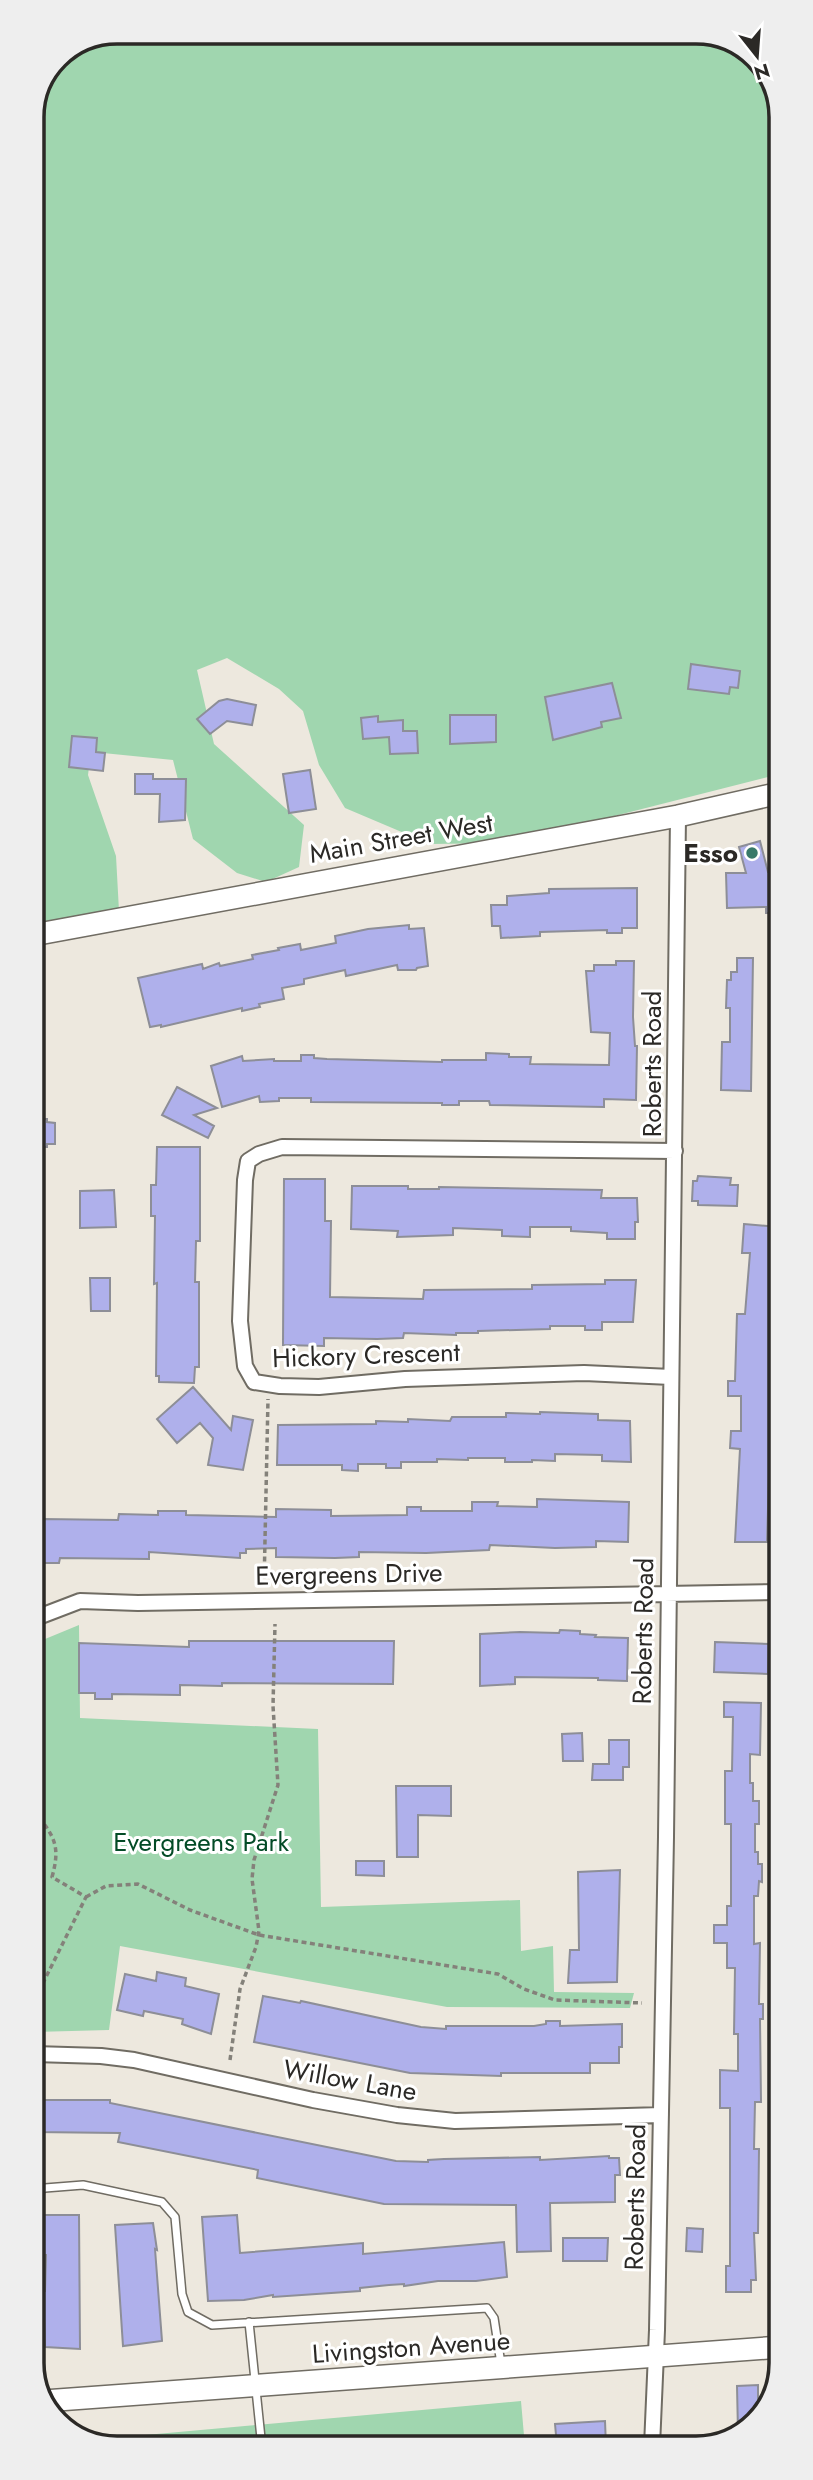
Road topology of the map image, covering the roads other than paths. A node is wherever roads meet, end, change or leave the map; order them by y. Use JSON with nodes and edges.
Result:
{"nodes":[{"id":1,"x":769,"y":795,"type":"edge"},
{"id":2,"x":678,"y":816,"type":"junction"},
{"id":3,"x":44,"y":933,"type":"edge"},
{"id":4,"x":676,"y":1151,"type":"junction"},
{"id":5,"x":671,"y":1377,"type":"junction"},
{"id":6,"x":769,"y":1592,"type":"edge"},
{"id":7,"x":668,"y":1594,"type":"junction"},
{"id":8,"x":44,"y":1615,"type":"edge"},
{"id":9,"x":44,"y":2054,"type":"edge"},
{"id":10,"x":661,"y":2115,"type":"junction"},
{"id":11,"x":44,"y":2188,"type":"edge"},
{"id":12,"x":249,"y":2322,"type":"junction"},
{"id":13,"x":769,"y":2348,"type":"edge"},
{"id":14,"x":656,"y":2357,"type":"junction"},
{"id":15,"x":501,"y":2368,"type":"junction"},
{"id":16,"x":256,"y":2386,"type":"junction"},
{"id":17,"x":54,"y":2400,"type":"edge"},
{"id":18,"x":261,"y":2436,"type":"edge"},
{"id":19,"x":652,"y":2436,"type":"edge"}],
"edges":[{"from":1,"to":2,"type":"main road","name":"Main Street West"},
{"from":2,"to":3,"type":"main road","name":"Main Street West"},
{"from":2,"to":4,"type":"street","name":"Roberts Road"},
{"from":4,"to":5,"type":"street","name":"Roberts Road"},
{"from":4,"to":5,"type":"street","name":"Hickory Crescent"},
{"from":5,"to":7,"type":"street","name":"Roberts Road"},
{"from":6,"to":7,"type":"street","name":"Evergreens Drive"},
{"from":7,"to":8,"type":"street","name":"Evergreens Drive"},
{"from":7,"to":10,"type":"street","name":"Roberts Road"},
{"from":9,"to":10,"type":"street","name":"Willow Lane"},
{"from":10,"to":14,"type":"street","name":"Roberts Road"},
{"from":11,"to":12,"type":"lane"},
{"from":12,"to":15,"type":"lane"},
{"from":12,"to":16,"type":"lane"},
{"from":13,"to":14,"type":"main road","name":"Livingston Avenue"},
{"from":14,"to":15,"type":"main road","name":"Livingston Avenue"},
{"from":14,"to":19,"type":"street","name":"Roberts Road"},
{"from":15,"to":16,"type":"main road","name":"Livingston Avenue"},
{"from":16,"to":17,"type":"main road","name":"Livingston Avenue"},
{"from":16,"to":18,"type":"lane"}]}
